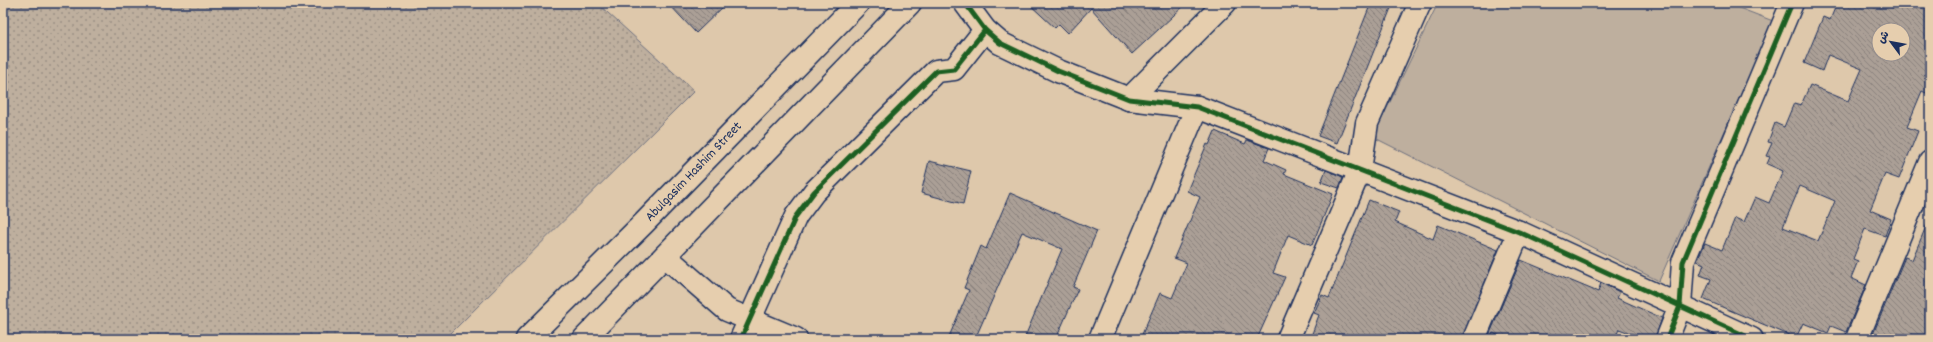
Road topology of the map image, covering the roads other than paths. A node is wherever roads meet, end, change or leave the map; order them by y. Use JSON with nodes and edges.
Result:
{"nodes":[{"id":1,"x":858,"y":3,"type":"edge"},
{"id":2,"x":910,"y":3,"type":"edge"},
{"id":3,"x":965,"y":3,"type":"edge"},
{"id":4,"x":1225,"y":3,"type":"edge"},
{"id":5,"x":1420,"y":3,"type":"edge"},
{"id":6,"x":1792,"y":3,"type":"edge"},
{"id":7,"x":985,"y":30,"type":"junction"},
{"id":8,"x":1129,"y":99,"type":"junction"},
{"id":9,"x":1197,"y":107,"type":"junction"},
{"id":10,"x":1930,"y":162,"type":"edge"},
{"id":11,"x":1360,"y":170,"type":"junction"},
{"id":12,"x":1519,"y":232,"type":"junction"},
{"id":13,"x":665,"y":256,"type":"junction"},
{"id":14,"x":1680,"y":306,"type":"junction"},
{"id":15,"x":745,"y":329,"type":"edge"},
{"id":16,"x":527,"y":339,"type":"edge"},
{"id":17,"x":584,"y":339,"type":"edge"},
{"id":18,"x":796,"y":339,"type":"edge"},
{"id":19,"x":1100,"y":339,"type":"edge"},
{"id":20,"x":1288,"y":339,"type":"edge"},
{"id":21,"x":1474,"y":339,"type":"edge"},
{"id":22,"x":1667,"y":339,"type":"edge"},
{"id":23,"x":1752,"y":339,"type":"edge"},
{"id":24,"x":1857,"y":339,"type":"edge"}],
"edges":[{"from":1,"to":16,"type":"street","name":"Abulgasim Hashim Street"},
{"from":2,"to":13,"type":"street"},
{"from":3,"to":7,"type":"street"},
{"from":4,"to":8,"type":"street"},
{"from":5,"to":11,"type":"street"},
{"from":6,"to":14,"type":"street"},
{"from":7,"to":8,"type":"street"},
{"from":7,"to":15,"type":"street"},
{"from":8,"to":9,"type":"street"},
{"from":9,"to":11,"type":"street"},
{"from":9,"to":19,"type":"street"},
{"from":10,"to":24,"type":"street"},
{"from":11,"to":12,"type":"street"},
{"from":11,"to":20,"type":"street"},
{"from":12,"to":14,"type":"street"},
{"from":12,"to":21,"type":"street"},
{"from":13,"to":15,"type":"street"},
{"from":13,"to":17,"type":"street"},
{"from":14,"to":22,"type":"street"},
{"from":14,"to":23,"type":"street"},
{"from":15,"to":18,"type":"street"}]}
